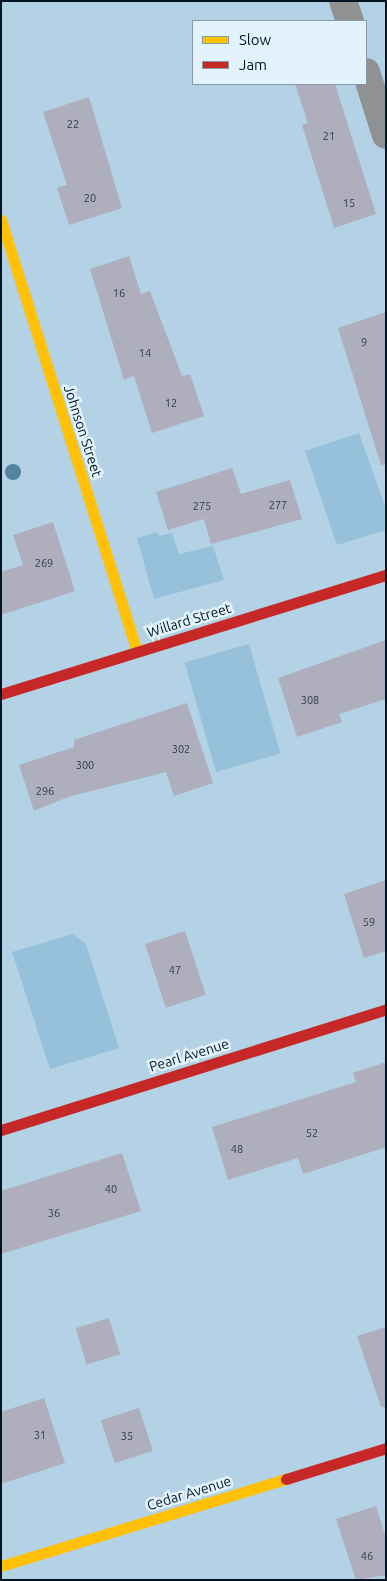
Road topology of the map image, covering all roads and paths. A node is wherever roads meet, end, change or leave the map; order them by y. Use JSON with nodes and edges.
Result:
{"nodes":[{"id":1,"x":344,"y":1,"type":"edge"},
{"id":2,"x":350,"y":20,"type":"edge"},
{"id":3,"x":367,"y":75,"type":"edge"},
{"id":4,"x":386,"y":135,"type":"edge"},
{"id":5,"x":1,"y":220,"type":"edge"},
{"id":6,"x":386,"y":575,"type":"edge"},
{"id":7,"x":137,"y":652,"type":"junction"},
{"id":8,"x":1,"y":694,"type":"edge"},
{"id":9,"x":386,"y":1009,"type":"edge"},
{"id":10,"x":1,"y":1130,"type":"edge"},
{"id":11,"x":386,"y":1448,"type":"edge"},
{"id":12,"x":1,"y":1566,"type":"edge"}],
"edges":[{"from":1,"to":2,"type":"street"},
{"from":3,"to":4,"type":"street"},
{"from":5,"to":7,"type":"street","name":"Johnson Street"},
{"from":6,"to":7,"type":"street","name":"Willard Street"},
{"from":7,"to":8,"type":"street","name":"Willard Street"},
{"from":9,"to":10,"type":"street","name":"Pearl Avenue"},
{"from":11,"to":12,"type":"street","name":"Cedar Avenue"}]}
